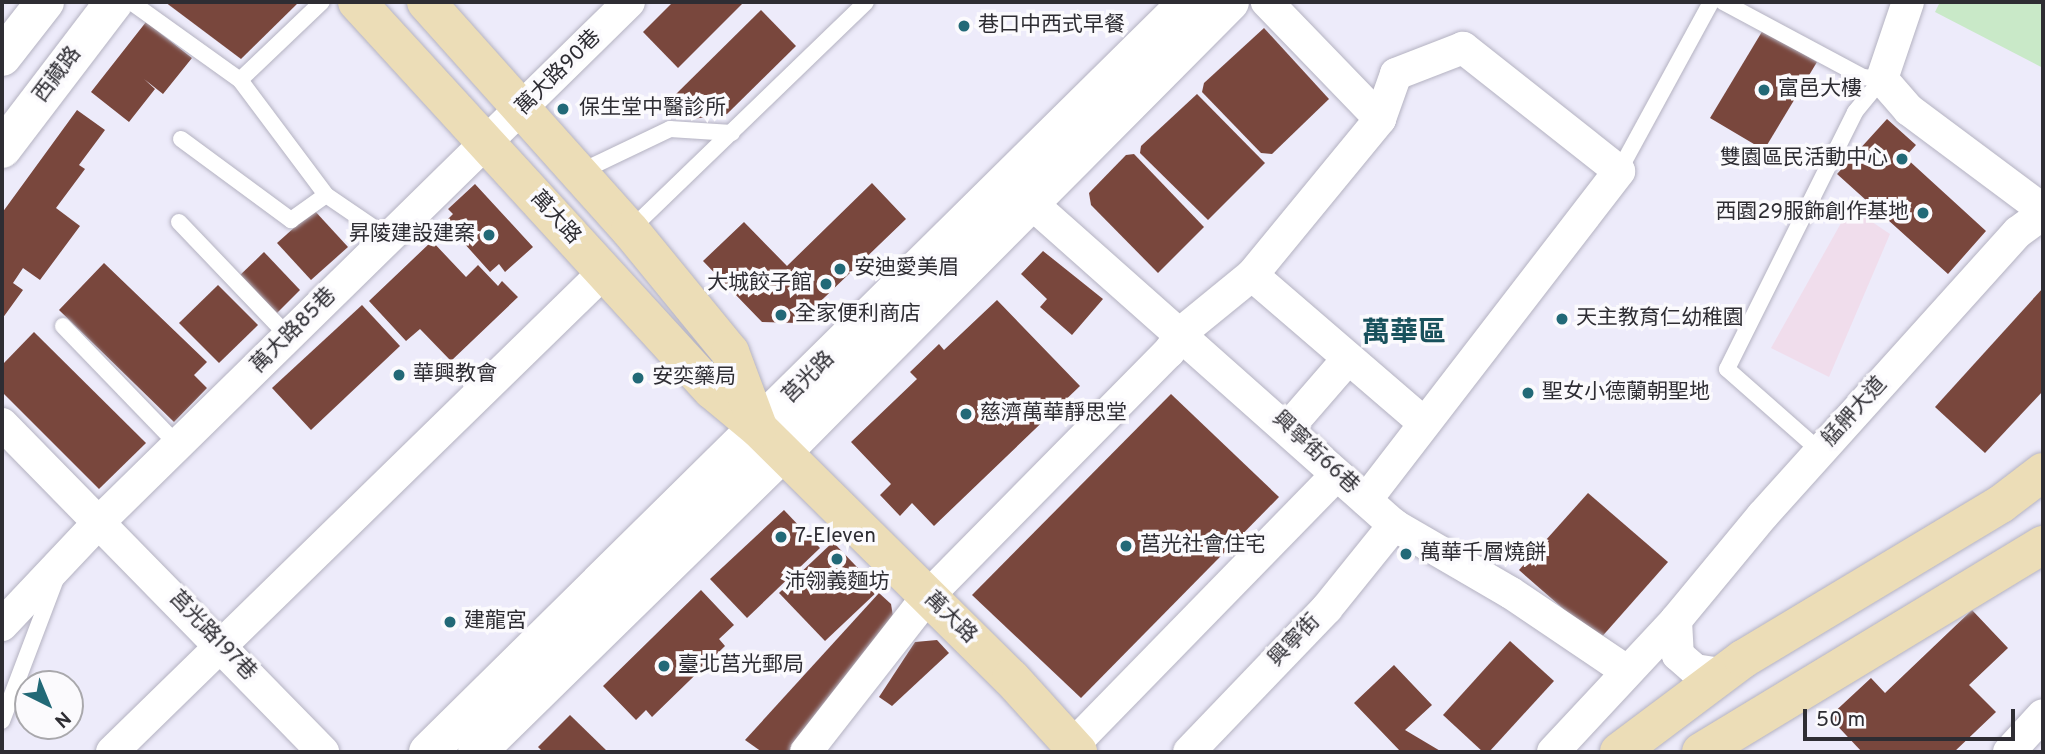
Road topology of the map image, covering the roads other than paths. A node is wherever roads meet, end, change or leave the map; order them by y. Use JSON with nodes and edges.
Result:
{"nodes":[{"id":1,"x":45,"y":2,"type":"edge"},
{"id":2,"x":114,"y":2,"type":"edge"},
{"id":3,"x":131,"y":2,"type":"edge"},
{"id":4,"x":322,"y":2,"type":"edge"},
{"id":5,"x":357,"y":2,"type":"edge"},
{"id":6,"x":426,"y":2,"type":"edge"},
{"id":7,"x":866,"y":2,"type":"edge"},
{"id":8,"x":1188,"y":2,"type":"edge"},
{"id":9,"x":1230,"y":2,"type":"edge"},
{"id":10,"x":1267,"y":2,"type":"edge"},
{"id":11,"x":1711,"y":2,"type":"edge"},
{"id":12,"x":1723,"y":2,"type":"edge"},
{"id":13,"x":1908,"y":2,"type":"edge"},
{"id":14,"x":624,"y":4,"type":"edge"},
{"id":15,"x":7,"y":40,"type":"edge"},
{"id":16,"x":1882,"y":79,"type":"junction"},
{"id":17,"x":240,"y":80,"type":"junction"},
{"id":18,"x":522,"y":110,"type":"junction"},
{"id":19,"x":1380,"y":119,"type":"junction"},
{"id":20,"x":733,"y":133,"type":"junction"},
{"id":21,"x":181,"y":139,"type":"dead end"},
{"id":22,"x":488,"y":144,"type":"junction"},
{"id":23,"x":2,"y":149,"type":"edge"},
{"id":24,"x":1619,"y":172,"type":"junction"},
{"id":25,"x":578,"y":173,"type":"junction"},
{"id":26,"x":326,"y":195,"type":"junction"},
{"id":27,"x":1029,"y":201,"type":"junction"},
{"id":28,"x":2043,"y":212,"type":"edge"},
{"id":29,"x":179,"y":222,"type":"dead end"},
{"id":30,"x":630,"y":230,"type":"junction"},
{"id":31,"x":389,"y":237,"type":"junction"},
{"id":32,"x":604,"y":272,"type":"junction"},
{"id":33,"x":1252,"y":275,"type":"junction"},
{"id":34,"x":64,"y":326,"type":"dead end"},
{"id":35,"x":1182,"y":332,"type":"junction"},
{"id":36,"x":288,"y":336,"type":"junction"},
{"id":37,"x":1346,"y":361,"type":"junction"},
{"id":38,"x":1424,"y":423,"type":"junction"},
{"id":39,"x":2,"y":424,"type":"edge"},
{"id":40,"x":1288,"y":428,"type":"junction"},
{"id":41,"x":770,"y":441,"type":"junction"},
{"id":42,"x":178,"y":445,"type":"junction"},
{"id":43,"x":1820,"y":451,"type":"junction"},
{"id":44,"x":2043,"y":472,"type":"edge"},
{"id":45,"x":1336,"y":475,"type":"junction"},
{"id":46,"x":1366,"y":500,"type":"junction"},
{"id":47,"x":100,"y":521,"type":"junction"},
{"id":48,"x":1394,"y":525,"type":"junction"},
{"id":49,"x":2043,"y":545,"type":"edge"},
{"id":50,"x":60,"y":568,"type":"junction"},
{"id":51,"x":928,"y":596,"type":"junction"},
{"id":52,"x":1676,"y":620,"type":"junction"},
{"id":53,"x":2,"y":625,"type":"edge"},
{"id":54,"x":223,"y":646,"type":"junction"},
{"id":55,"x":1625,"y":670,"type":"junction"},
{"id":56,"x":1721,"y":674,"type":"junction"},
{"id":57,"x":2043,"y":715,"type":"edge"},
{"id":58,"x":2,"y":721,"type":"edge"},
{"id":59,"x":1075,"y":749,"type":"edge"},
{"id":60,"x":112,"y":752,"type":"edge"},
{"id":61,"x":323,"y":752,"type":"edge"},
{"id":62,"x":428,"y":752,"type":"edge"},
{"id":63,"x":477,"y":752,"type":"edge"},
{"id":64,"x":806,"y":752,"type":"edge"},
{"id":65,"x":1189,"y":752,"type":"edge"},
{"id":66,"x":1553,"y":752,"type":"edge"},
{"id":67,"x":1619,"y":752,"type":"edge"},
{"id":68,"x":1701,"y":752,"type":"edge"},
{"id":69,"x":2009,"y":752,"type":"edge"}],
"edges":[{"from":1,"to":15,"type":"street"},
{"from":2,"to":23,"type":"street","name":"西藏路"},
{"from":3,"to":17,"type":"lane"},
{"from":4,"to":17,"type":"lane"},
{"from":5,"to":22,"type":"main road","name":"萬大路"},
{"from":6,"to":18,"type":"main road","name":"萬大路"},
{"from":7,"to":20,"type":"lane"},
{"from":8,"to":41,"type":"street","name":"莒光路"},
{"from":9,"to":27,"type":"street","name":"莒光路"},
{"from":10,"to":19,"type":"street"},
{"from":11,"to":24,"type":"lane"},
{"from":12,"to":16,"type":"lane"},
{"from":13,"to":16,"type":"street"},
{"from":14,"to":18,"type":"street","name":"萬大路90巷"},
{"from":16,"to":28,"type":"street"},
{"from":16,"to":43,"type":"lane"},
{"from":17,"to":26,"type":"lane"},
{"from":18,"to":22,"type":"street","name":"萬大路90巷"},
{"from":18,"to":25,"type":"main road","name":"萬大路"},
{"from":19,"to":24,"type":"street"},
{"from":19,"to":33,"type":"street"},
{"from":20,"to":25,"type":"lane"},
{"from":20,"to":30,"type":"lane"},
{"from":21,"to":26,"type":"lane"},
{"from":22,"to":31,"type":"street","name":"萬大路85巷"},
{"from":22,"to":32,"type":"main road","name":"萬大路"},
{"from":24,"to":38,"type":"street"},
{"from":25,"to":30,"type":"main road","name":"萬大路"},
{"from":26,"to":31,"type":"lane"},
{"from":27,"to":35,"type":"street","name":"興寧街66巷"},
{"from":27,"to":41,"type":"street","name":"莒光路"},
{"from":28,"to":43,"type":"street","name":"艋舺大道"},
{"from":29,"to":36,"type":"lane"},
{"from":30,"to":41,"type":"main road","name":"萬大路"},
{"from":31,"to":36,"type":"street","name":"萬大路85巷"},
{"from":32,"to":41,"type":"main road","name":"萬大路"},
{"from":32,"to":54,"type":"street"},
{"from":33,"to":35,"type":"street"},
{"from":33,"to":37,"type":"street"},
{"from":34,"to":42,"type":"lane"},
{"from":35,"to":40,"type":"street","name":"興寧街66巷"},
{"from":35,"to":51,"type":"street"},
{"from":36,"to":42,"type":"street","name":"萬大路85巷"},
{"from":37,"to":38,"type":"street"},
{"from":37,"to":40,"type":"street"},
{"from":38,"to":46,"type":"street"},
{"from":39,"to":47,"type":"street","name":"莒光路197巷"},
{"from":40,"to":45,"type":"street","name":"興寧街66巷"},
{"from":41,"to":51,"type":"main road","name":"萬大路"},
{"from":41,"to":62,"type":"street","name":"莒光路"},
{"from":41,"to":63,"type":"street","name":"莒光路"},
{"from":42,"to":47,"type":"street","name":"萬大路85巷"},
{"from":43,"to":52,"type":"street","name":"艋舺大道"},
{"from":44,"to":56,"type":"main road"},
{"from":45,"to":46,"type":"street","name":"興寧街66巷"},
{"from":45,"to":59,"type":"street"},
{"from":46,"to":48,"type":"street","name":"興寧街66巷"},
{"from":47,"to":50,"type":"street","name":"萬大路85巷"},
{"from":47,"to":54,"type":"street","name":"莒光路197巷"},
{"from":48,"to":55,"type":"street","name":"興寧街66巷"},
{"from":48,"to":65,"type":"street","name":"興寧街"},
{"from":49,"to":68,"type":"main road"},
{"from":50,"to":53,"type":"street","name":"萬大路85巷"},
{"from":50,"to":58,"type":"lane"},
{"from":51,"to":59,"type":"main road","name":"萬大路"},
{"from":51,"to":64,"type":"street"},
{"from":52,"to":55,"type":"street","name":"艋舺大道"},
{"from":52,"to":56,"type":"street"},
{"from":54,"to":60,"type":"street"},
{"from":54,"to":61,"type":"street","name":"莒光路197巷"},
{"from":55,"to":66,"type":"street","name":"艋舺大道"},
{"from":56,"to":67,"type":"main road"},
{"from":57,"to":69,"type":"street"}]}
